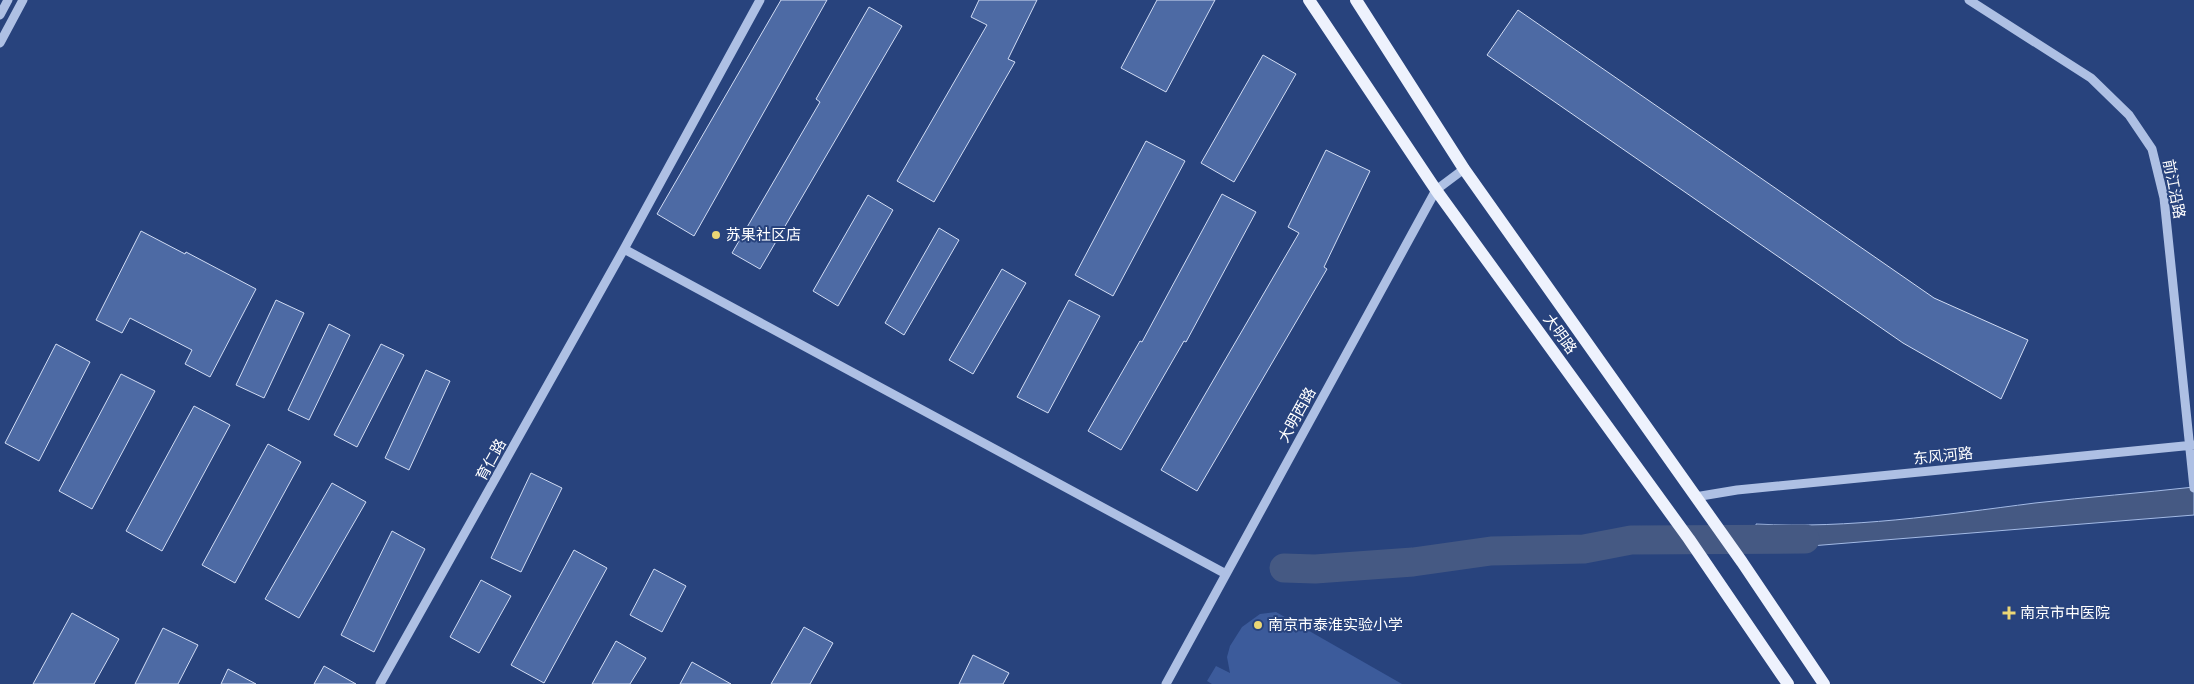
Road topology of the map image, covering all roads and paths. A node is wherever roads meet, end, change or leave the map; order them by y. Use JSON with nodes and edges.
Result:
{"nodes":[{"id":1,"x":8,"y":0,"type":"edge"},
{"id":2,"x":23,"y":0,"type":"edge"},
{"id":3,"x":760,"y":0,"type":"edge"},
{"id":4,"x":1309,"y":0,"type":"edge"},
{"id":5,"x":1356,"y":0,"type":"edge"},
{"id":6,"x":1969,"y":0,"type":"edge"},
{"id":7,"x":0,"y":15,"type":"edge"},
{"id":8,"x":0,"y":43,"type":"edge"},
{"id":9,"x":1464,"y":169,"type":"junction"},
{"id":10,"x":1436,"y":190,"type":"junction"},
{"id":11,"x":624,"y":250,"type":"junction"},
{"id":12,"x":2192,"y":445,"type":"edge"},
{"id":13,"x":2194,"y":488,"type":"edge"},
{"id":14,"x":1695,"y":497,"type":"junction"},
{"id":15,"x":1226,"y":574,"type":"junction"},
{"id":16,"x":380,"y":684,"type":"edge"},
{"id":17,"x":1166,"y":684,"type":"edge"},
{"id":18,"x":1788,"y":684,"type":"edge"},
{"id":19,"x":1824,"y":684,"type":"edge"}],
"edges":[{"from":1,"to":7,"type":"street"},
{"from":2,"to":8,"type":"street"},
{"from":3,"to":11,"type":"street","name":"育仁路"},
{"from":4,"to":10,"type":"main road","name":"大明路"},
{"from":5,"to":9,"type":"main road"},
{"from":6,"to":12,"type":"street","name":"前江沿路"},
{"from":9,"to":10,"type":"street","name":"大明西路"},
{"from":9,"to":14,"type":"main road"},
{"from":10,"to":15,"type":"street","name":"大明西路"},
{"from":10,"to":18,"type":"main road","name":"大明路"},
{"from":11,"to":15,"type":"street"},
{"from":11,"to":16,"type":"street","name":"育仁路"},
{"from":12,"to":13,"type":"street","name":"前江沿路"},
{"from":12,"to":14,"type":"street","name":"东风河路"},
{"from":14,"to":19,"type":"main road"},
{"from":15,"to":17,"type":"street","name":"大明西路"}]}
